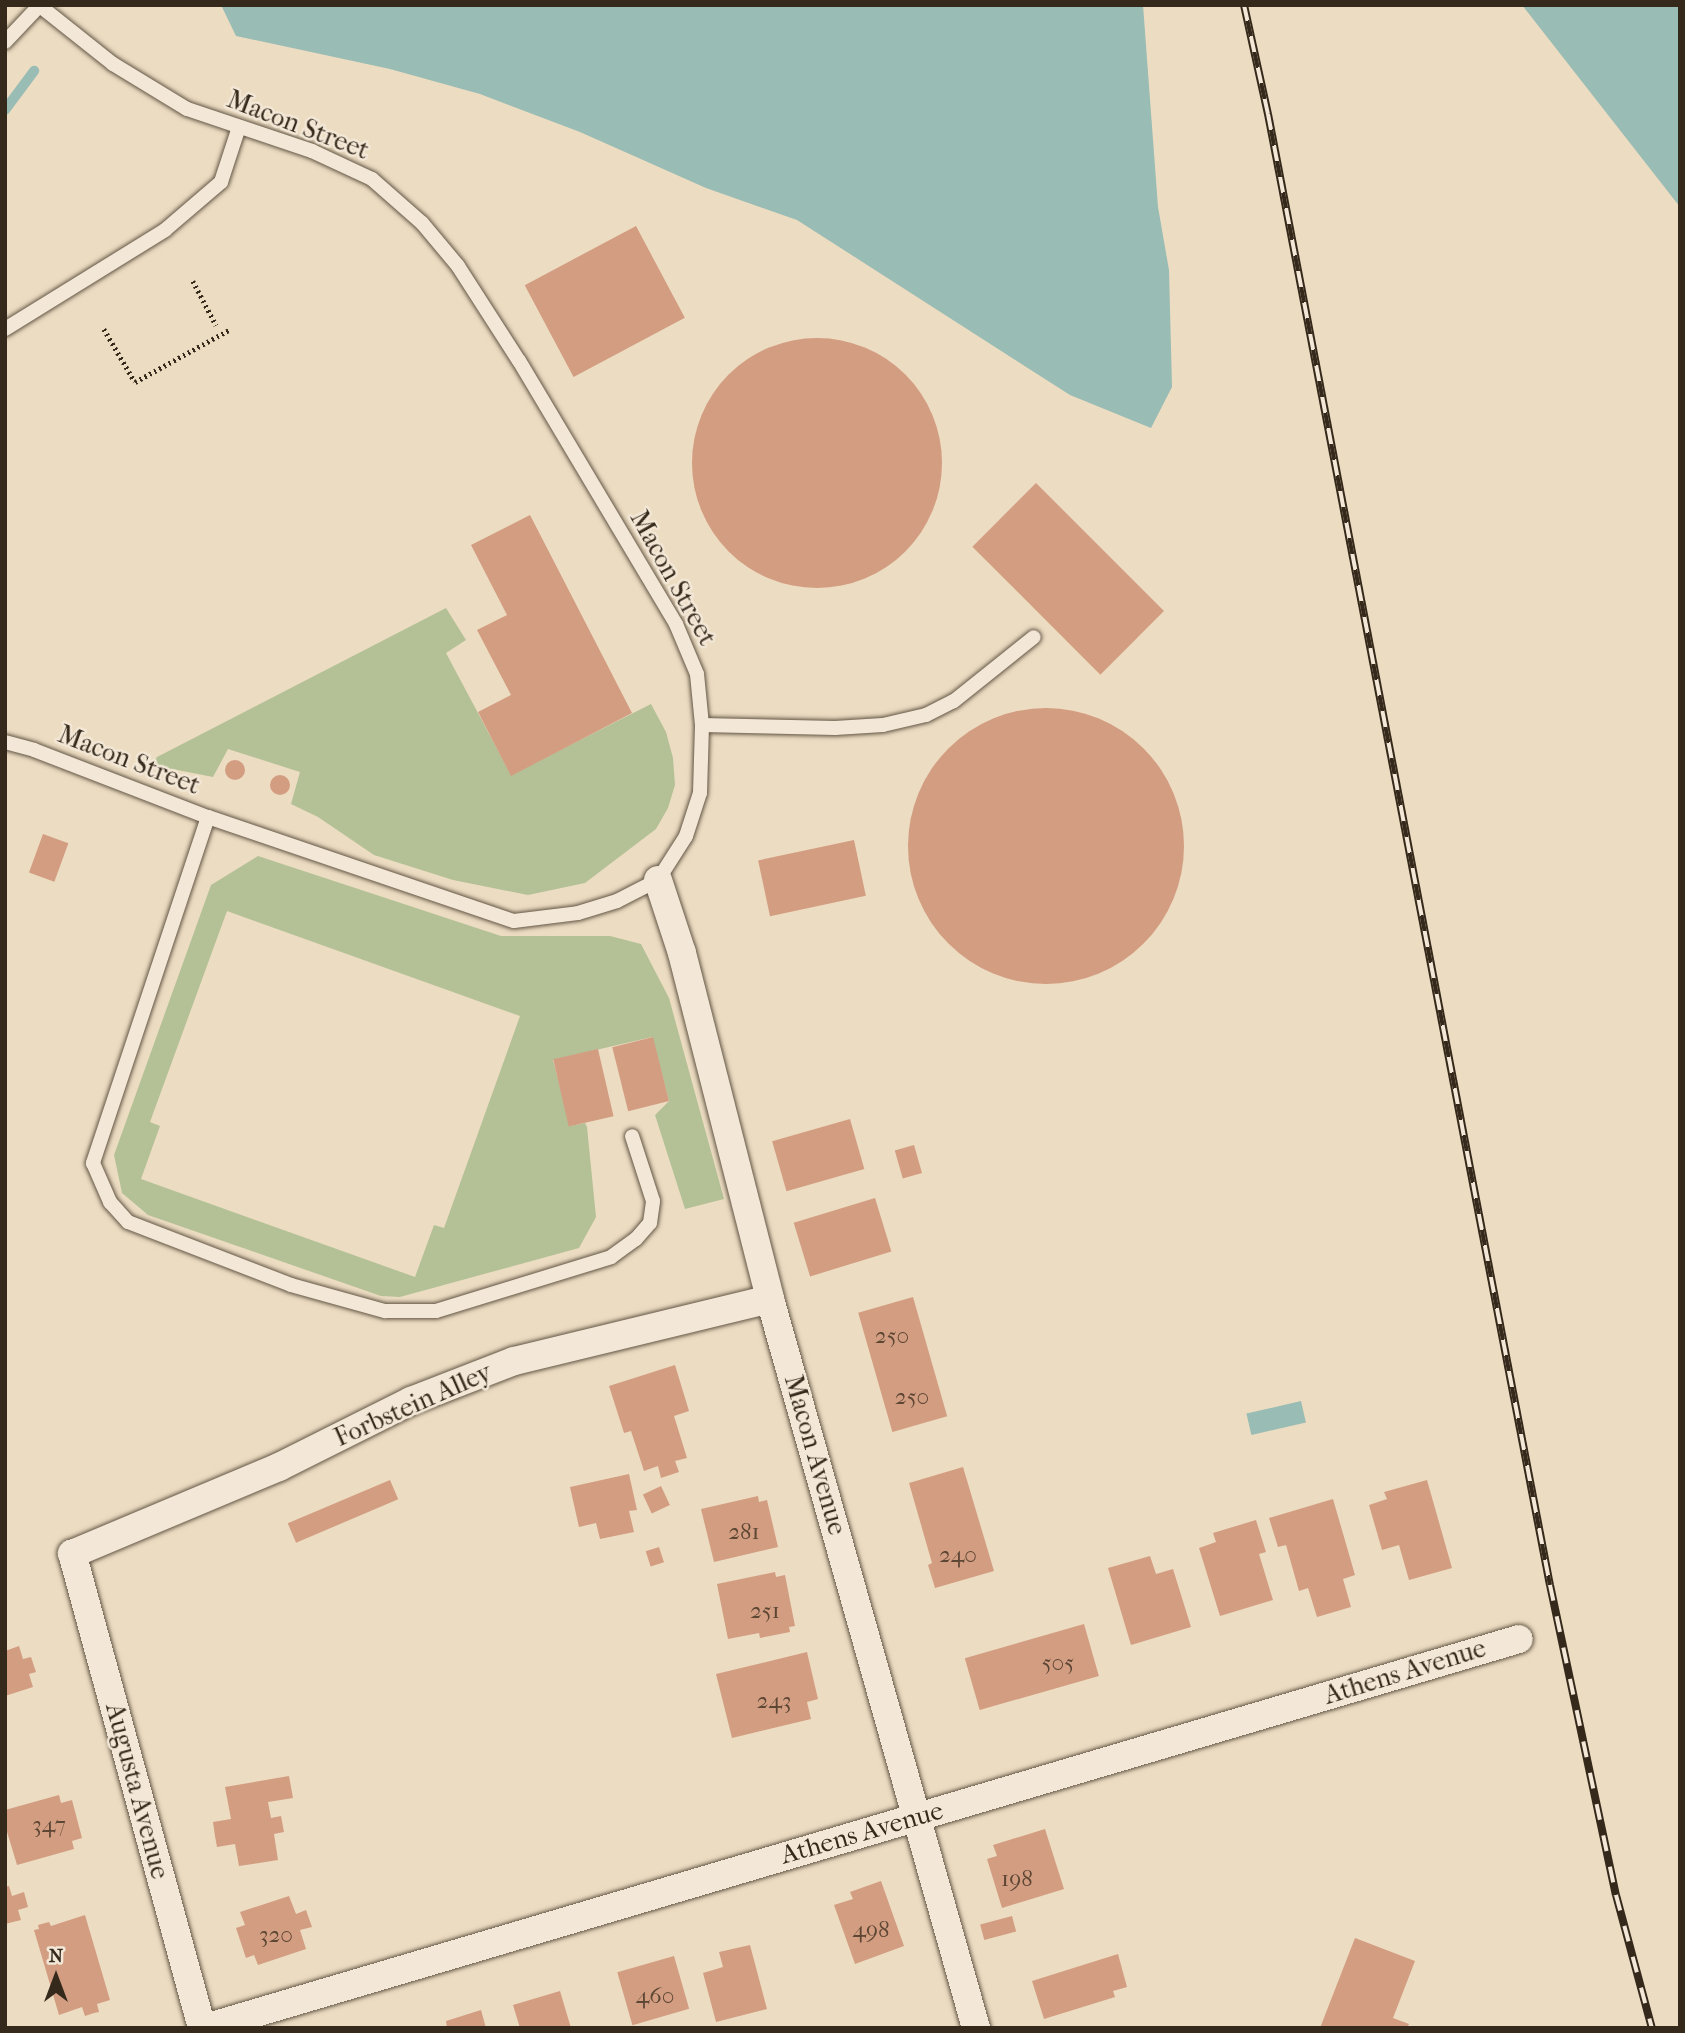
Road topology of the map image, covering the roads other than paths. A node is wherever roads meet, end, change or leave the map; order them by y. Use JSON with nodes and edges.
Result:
{"nodes":[{"id":1,"x":40,"y":5,"type":"edge"},
{"id":2,"x":5,"y":42,"type":"edge"},
{"id":3,"x":239,"y":127,"type":"junction"},
{"id":4,"x":5,"y":329,"type":"edge"},
{"id":5,"x":1034,"y":637,"type":"dead end"},
{"id":6,"x":702,"y":725,"type":"junction"},
{"id":7,"x":5,"y":742,"type":"edge"},
{"id":8,"x":208,"y":817,"type":"junction"},
{"id":9,"x":658,"y":880,"type":"junction"},
{"id":10,"x":632,"y":1136,"type":"dead end"},
{"id":11,"x":770,"y":1299,"type":"junction"},
{"id":12,"x":72,"y":1554,"type":"joint"},
{"id":13,"x":1519,"y":1639,"type":"dead end"},
{"id":14,"x":917,"y":1817,"type":"junction"},
{"id":15,"x":203,"y":2028,"type":"edge"},
{"id":16,"x":976,"y":2028,"type":"edge"}],
"edges":[{"from":1,"to":2,"type":"lane"},
{"from":1,"to":3,"type":"lane","name":"Macon Street"},
{"from":3,"to":4,"type":"lane"},
{"from":3,"to":6,"type":"lane","name":"Macon Street"},
{"from":5,"to":6,"type":"lane"},
{"from":6,"to":9,"type":"lane","name":"Macon Street"},
{"from":7,"to":8,"type":"lane","name":"Macon Street"},
{"from":8,"to":9,"type":"lane","name":"Macon Street"},
{"from":8,"to":10,"type":"lane"},
{"from":9,"to":11,"type":"street","name":"Macon Avenue"},
{"from":11,"to":12,"type":"street","name":"Forbstein Alley"},
{"from":11,"to":14,"type":"street","name":"Macon Avenue"},
{"from":12,"to":15,"type":"street","name":"Augusta Avenue"},
{"from":13,"to":14,"type":"street","name":"Athens Avenue"},
{"from":14,"to":15,"type":"street","name":"Athens Avenue"},
{"from":14,"to":16,"type":"street","name":"Macon Avenue"}]}
